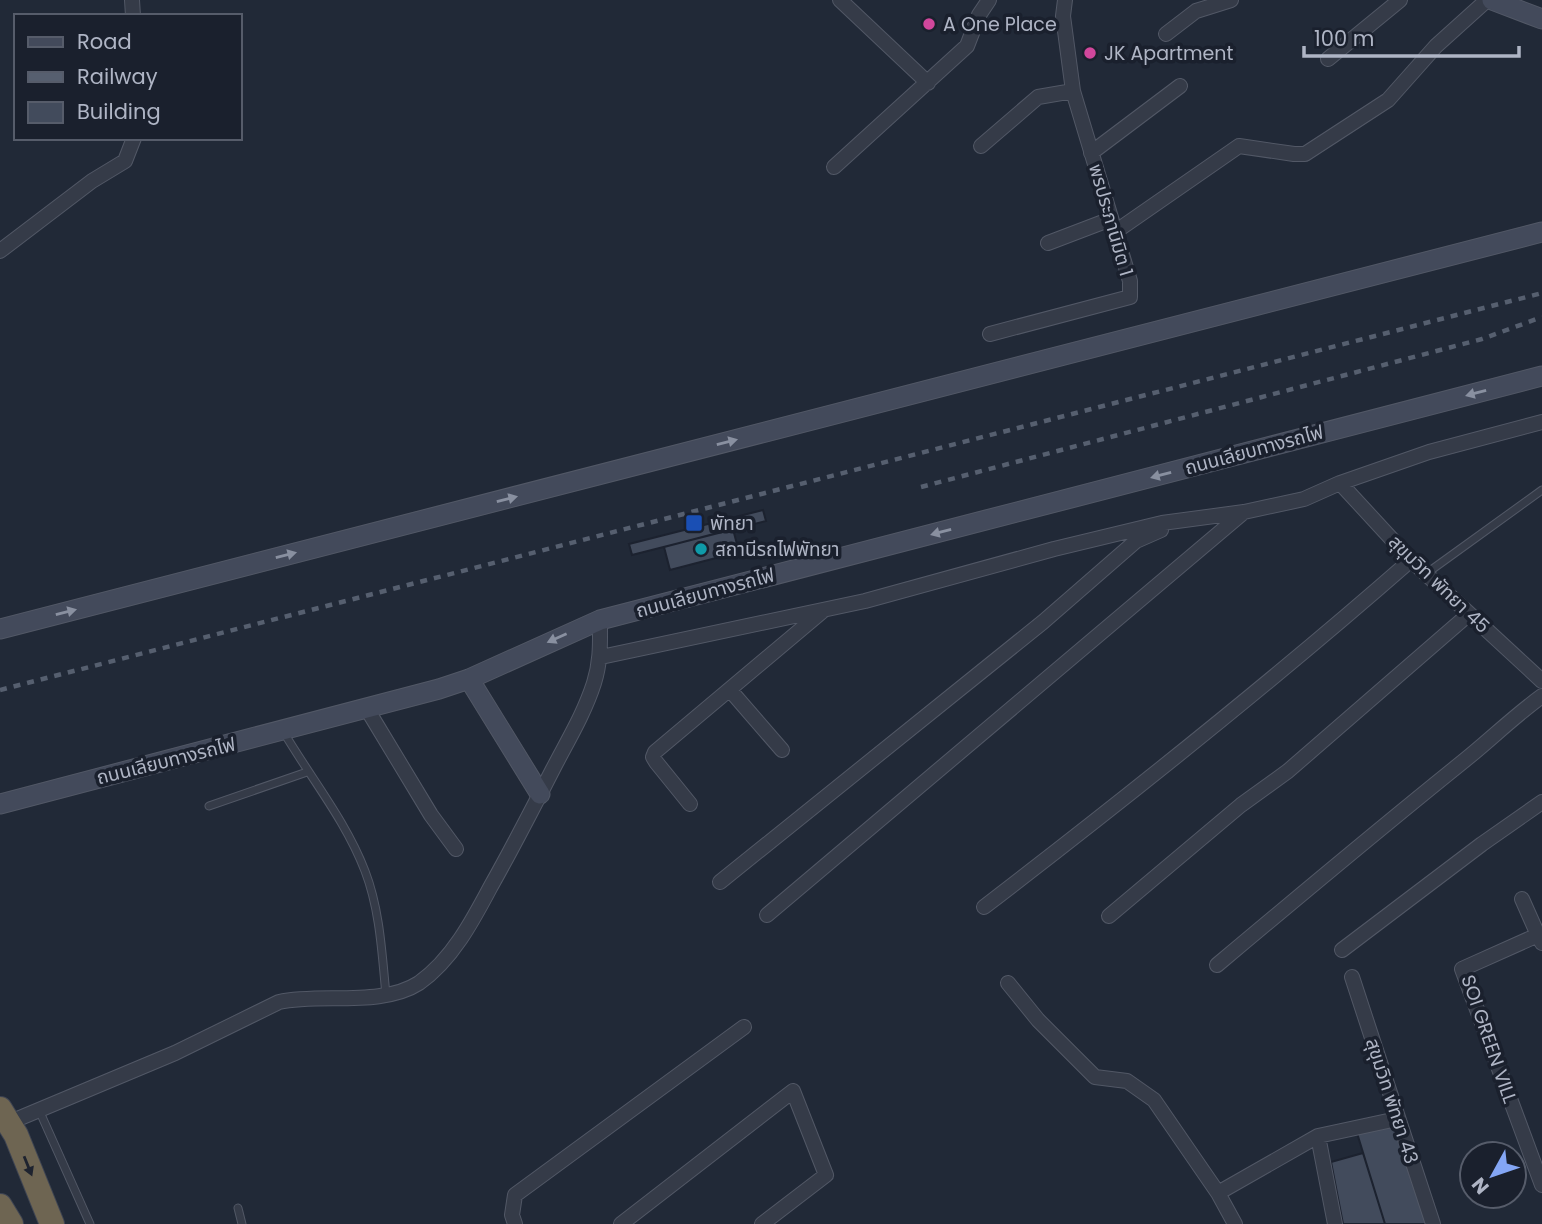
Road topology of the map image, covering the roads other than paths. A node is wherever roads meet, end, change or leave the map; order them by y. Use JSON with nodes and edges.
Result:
{"nodes":[{"id":1,"x":841,"y":0,"type":"edge"},
{"id":2,"x":989,"y":0,"type":"edge"},
{"id":3,"x":1065,"y":0,"type":"edge"},
{"id":4,"x":1231,"y":0,"type":"edge"},
{"id":5,"x":1400,"y":0,"type":"edge"},
{"id":6,"x":1489,"y":0,"type":"edge"},
{"id":7,"x":1542,"y":19,"type":"edge"},
{"id":8,"x":1166,"y":34,"type":"dead end"},
{"id":9,"x":1328,"y":59,"type":"dead end"},
{"id":10,"x":928,"y":83,"type":"junction"},
{"id":11,"x":1180,"y":86,"type":"dead end"},
{"id":12,"x":1073,"y":91,"type":"junction"},
{"id":13,"x":133,"y":140,"type":"edge"},
{"id":14,"x":981,"y":146,"type":"dead end"},
{"id":15,"x":1091,"y":153,"type":"junction"},
{"id":16,"x":834,"y":167,"type":"dead end"},
{"id":17,"x":1113,"y":225,"type":"junction"},
{"id":18,"x":1542,"y":232,"type":"edge"},
{"id":19,"x":1048,"y":243,"type":"dead end"},
{"id":20,"x":0,"y":251,"type":"edge"},
{"id":21,"x":990,"y":334,"type":"dead end"},
{"id":22,"x":1542,"y":376,"type":"edge"},
{"id":23,"x":1542,"y":422,"type":"edge"},
{"id":24,"x":1340,"y":483,"type":"junction"},
{"id":25,"x":1542,"y":490,"type":"edge"},
{"id":26,"x":1244,"y":512,"type":"junction"},
{"id":27,"x":1227,"y":514,"type":"junction"},
{"id":28,"x":1411,"y":560,"type":"junction"},
{"id":29,"x":1426,"y":574,"type":"junction"},
{"id":30,"x":825,"y":609,"type":"junction"},
{"id":31,"x":1469,"y":614,"type":"junction"},
{"id":32,"x":600,"y":620,"type":"junction"},
{"id":33,"x":0,"y":629,"type":"edge"},
{"id":34,"x":601,"y":657,"type":"junction"},
{"id":35,"x":469,"y":679,"type":"junction"},
{"id":36,"x":1542,"y":681,"type":"edge"},
{"id":37,"x":730,"y":691,"type":"junction"},
{"id":38,"x":1542,"y":696,"type":"edge"},
{"id":39,"x":367,"y":709,"type":"junction"},
{"id":40,"x":283,"y":731,"type":"junction"},
{"id":41,"x":782,"y":750,"type":"dead end"},
{"id":42,"x":307,"y":772,"type":"junction"},
{"id":43,"x":540,"y":794,"type":"junction"},
{"id":44,"x":1542,"y":802,"type":"edge"},
{"id":45,"x":0,"y":804,"type":"edge"},
{"id":46,"x":690,"y":804,"type":"dead end"},
{"id":47,"x":209,"y":806,"type":"dead end"},
{"id":48,"x":456,"y":849,"type":"dead end"},
{"id":49,"x":720,"y":882,"type":"dead end"},
{"id":50,"x":1522,"y":899,"type":"dead end"},
{"id":51,"x":984,"y":907,"type":"dead end"},
{"id":52,"x":767,"y":915,"type":"dead end"},
{"id":53,"x":1109,"y":916,"type":"dead end"},
{"id":54,"x":1540,"y":939,"type":"edge"},
{"id":55,"x":1342,"y":950,"type":"dead end"},
{"id":56,"x":1217,"y":965,"type":"dead end"},
{"id":57,"x":1352,"y":977,"type":"dead end"},
{"id":58,"x":1008,"y":983,"type":"dead end"},
{"id":59,"x":386,"y":995,"type":"junction"},
{"id":60,"x":744,"y":1027,"type":"dead end"},
{"id":61,"x":39,"y":1110,"type":"junction"},
{"id":62,"x":4,"y":1116,"type":"edge"},
{"id":63,"x":1397,"y":1119,"type":"junction"},
{"id":64,"x":1318,"y":1136,"type":"junction"},
{"id":65,"x":1542,"y":1185,"type":"edge"},
{"id":66,"x":1218,"y":1193,"type":"junction"},
{"id":67,"x":0,"y":1206,"type":"edge"},
{"id":68,"x":238,"y":1208,"type":"dead end"},
{"id":69,"x":11,"y":1224,"type":"edge"},
{"id":70,"x":52,"y":1224,"type":"edge"},
{"id":71,"x":90,"y":1224,"type":"edge"},
{"id":72,"x":243,"y":1224,"type":"edge"},
{"id":73,"x":515,"y":1224,"type":"edge"},
{"id":74,"x":621,"y":1224,"type":"edge"},
{"id":75,"x":762,"y":1224,"type":"edge"},
{"id":76,"x":1235,"y":1224,"type":"edge"},
{"id":77,"x":1335,"y":1224,"type":"edge"},
{"id":78,"x":1433,"y":1224,"type":"edge"}],
"edges":[{"from":1,"to":10,"type":"street"},
{"from":2,"to":10,"type":"street"},
{"from":3,"to":12,"type":"street","name":"พรประภานิมิต 1"},
{"from":4,"to":8,"type":"street"},
{"from":5,"to":9,"type":"street"},
{"from":6,"to":7,"type":"street"},
{"from":6,"to":17,"type":"street"},
{"from":10,"to":16,"type":"street"},
{"from":11,"to":15,"type":"street"},
{"from":12,"to":14,"type":"street"},
{"from":12,"to":15,"type":"street","name":"พรประภานิมิต 1"},
{"from":13,"to":20,"type":"street"},
{"from":15,"to":17,"type":"street","name":"พรประภานิมิต 1"},
{"from":17,"to":19,"type":"street"},
{"from":17,"to":21,"type":"street","name":"พรประภานิมิต 1"},
{"from":33,"to":18,"type":"street","one_way":true},
{"from":22,"to":32,"type":"street","name":"ถนนเลียบทางรถไฟ","one_way":true},
{"from":23,"to":24,"type":"street"},
{"from":24,"to":26,"type":"street"},
{"from":24,"to":28,"type":"street","name":"สุขุมวิท พัทยา 45"},
{"from":25,"to":29,"type":"lane"},
{"from":26,"to":27,"type":"street"},
{"from":26,"to":52,"type":"street"},
{"from":27,"to":30,"type":"street"},
{"from":27,"to":49,"type":"street"},
{"from":28,"to":29,"type":"street","name":"สุขุมวิท พัทยา 45"},
{"from":28,"to":51,"type":"street"},
{"from":29,"to":31,"type":"street","name":"สุขุมวิท พัทยา 45"},
{"from":30,"to":34,"type":"street"},
{"from":30,"to":37,"type":"street"},
{"from":31,"to":36,"type":"street","name":"สุขุมวิท พัทยา 45"},
{"from":31,"to":53,"type":"street"},
{"from":32,"to":34,"type":"street"},
{"from":32,"to":35,"type":"street","name":"ถนนเลียบทางรถไฟ","one_way":true},
{"from":34,"to":43,"type":"street"},
{"from":35,"to":39,"type":"street","name":"ถนนเลียบทางรถไฟ"},
{"from":35,"to":43,"type":"street"},
{"from":37,"to":41,"type":"street"},
{"from":37,"to":46,"type":"street"},
{"from":38,"to":56,"type":"street"},
{"from":39,"to":40,"type":"street","name":"ถนนเลียบทางรถไฟ"},
{"from":39,"to":48,"type":"street"},
{"from":40,"to":42,"type":"lane"},
{"from":40,"to":45,"type":"street","name":"ถนนเลียบทางรถไฟ"},
{"from":42,"to":47,"type":"lane"},
{"from":42,"to":59,"type":"lane"},
{"from":43,"to":59,"type":"street"},
{"from":44,"to":55,"type":"street"},
{"from":50,"to":54,"type":"street","name":"SOI GREEN VILL"},
{"from":54,"to":65,"type":"street","name":"SOI GREEN VILL"},
{"from":57,"to":63,"type":"street","name":"สุขุมวิท พัทยา 43"},
{"from":58,"to":66,"type":"street"},
{"from":59,"to":61,"type":"street"},
{"from":60,"to":73,"type":"street"},
{"from":61,"to":62,"type":"street"},
{"from":61,"to":71,"type":"lane"},
{"from":62,"to":70,"type":"highway","one_way":true},
{"from":63,"to":64,"type":"street"},
{"from":63,"to":78,"type":"street","name":"สุขุมวิท พัทยา 43"},
{"from":64,"to":66,"type":"street"},
{"from":64,"to":77,"type":"street"},
{"from":66,"to":76,"type":"street"},
{"from":67,"to":69,"type":"highway"},
{"from":68,"to":72,"type":"lane"},
{"from":74,"to":75,"type":"street"}]}
